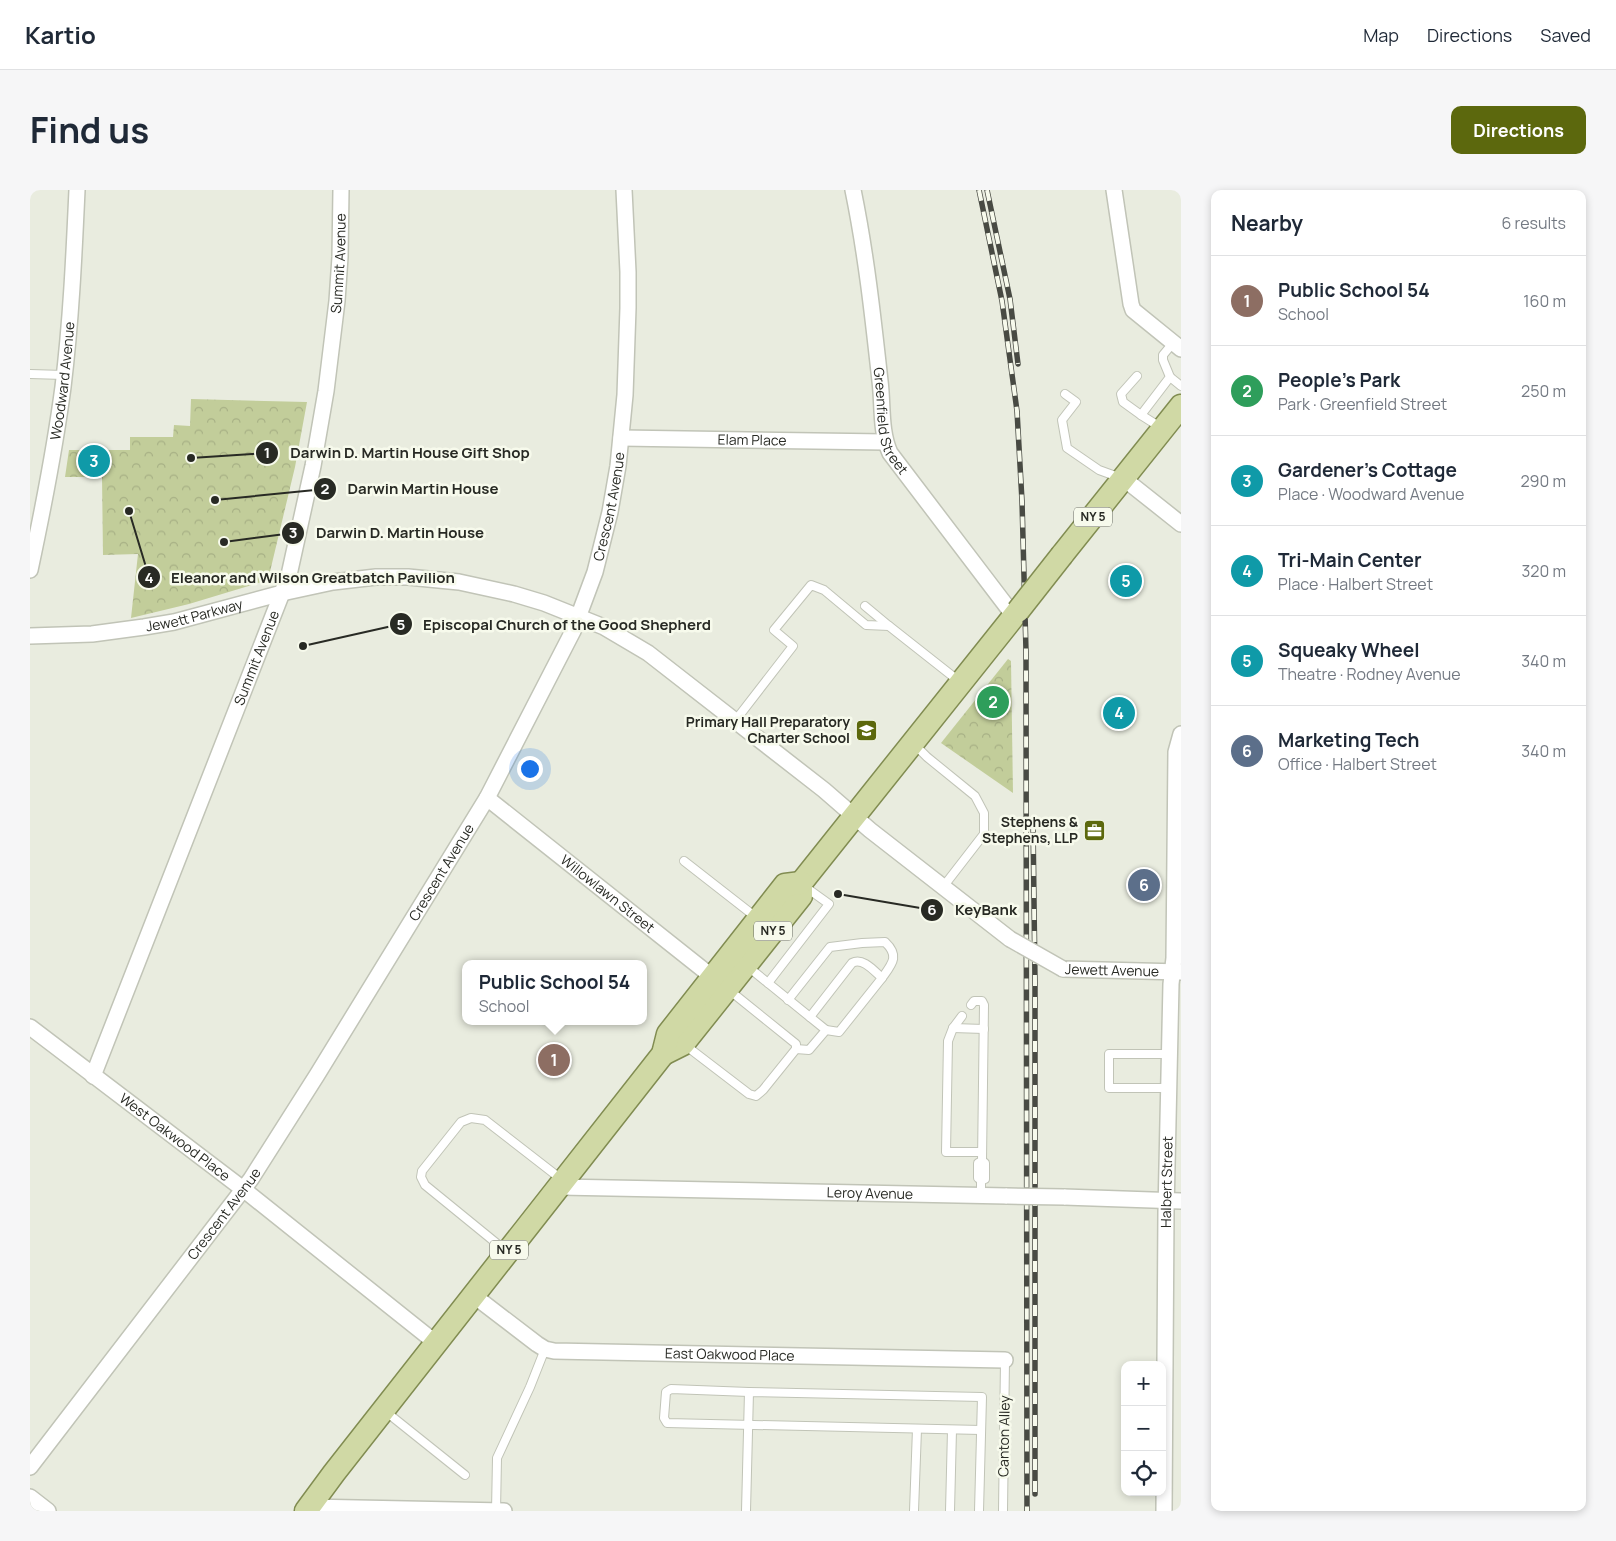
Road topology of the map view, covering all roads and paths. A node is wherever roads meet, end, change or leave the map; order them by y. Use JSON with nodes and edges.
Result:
{"nodes":[{"id":1,"x":77,"y":190,"type":"edge"},
{"id":2,"x":341,"y":190,"type":"edge"},
{"id":3,"x":624,"y":190,"type":"edge"},
{"id":4,"x":853,"y":190,"type":"edge"},
{"id":5,"x":1114,"y":190,"type":"edge"},
{"id":6,"x":1177,"y":346,"type":"edge"},
{"id":7,"x":30,"y":374,"type":"edge"},
{"id":8,"x":64,"y":375,"type":"junction"},
{"id":9,"x":1137,"y":376,"type":"dead end"},
{"id":10,"x":1170,"y":377,"type":"junction"},
{"id":11,"x":1181,"y":386,"type":"edge"},
{"id":12,"x":1065,"y":394,"type":"dead end"},
{"id":13,"x":1181,"y":406,"type":"edge"},
{"id":14,"x":1141,"y":415,"type":"junction"},
{"id":15,"x":1162,"y":429,"type":"junction"},
{"id":16,"x":621,"y":438,"type":"junction"},
{"id":17,"x":884,"y":442,"type":"junction"},
{"id":18,"x":1123,"y":478,"type":"junction"},
{"id":19,"x":1181,"y":524,"type":"edge"},
{"id":20,"x":30,"y":570,"type":"edge"},
{"id":21,"x":282,"y":593,"type":"junction"},
{"id":22,"x":865,"y":606,"type":"dead end"},
{"id":23,"x":1016,"y":613,"type":"junction"},
{"id":24,"x":579,"y":617,"type":"junction"},
{"id":25,"x":889,"y":626,"type":"junction"},
{"id":26,"x":30,"y":636,"type":"edge"},
{"id":27,"x":961,"y":682,"type":"junction"},
{"id":28,"x":735,"y":721,"type":"junction"},
{"id":29,"x":1181,"y":734,"type":"edge"},
{"id":30,"x":913,"y":742,"type":"junction"},
{"id":31,"x":1178,"y":763,"type":"edge"},
{"id":32,"x":487,"y":798,"type":"junction"},
{"id":33,"x":854,"y":816,"type":"junction"},
{"id":34,"x":684,"y":861,"type":"dead end"},
{"id":35,"x":801,"y":883,"type":"junction"},
{"id":36,"x":943,"y":887,"type":"junction"},
{"id":37,"x":758,"y":919,"type":"junction"},
{"id":38,"x":745,"y":965,"type":"junction"},
{"id":39,"x":1177,"y":972,"type":"edge"},
{"id":40,"x":882,"y":978,"type":"junction"},
{"id":41,"x":720,"y":982,"type":"junction"},
{"id":42,"x":768,"y":983,"type":"junction"},
{"id":43,"x":788,"y":1000,"type":"junction"},
{"id":44,"x":971,"y":1005,"type":"dead end"},
{"id":45,"x":962,"y":1016,"type":"dead end"},
{"id":46,"x":810,"y":1017,"type":"junction"},
{"id":47,"x":30,"y":1027,"type":"edge"},
{"id":48,"x":952,"y":1028,"type":"junction"},
{"id":49,"x":984,"y":1029,"type":"junction"},
{"id":50,"x":826,"y":1030,"type":"junction"},
{"id":51,"x":683,"y":1044,"type":"junction"},
{"id":52,"x":796,"y":1049,"type":"junction"},
{"id":53,"x":663,"y":1054,"type":"junction"},
{"id":54,"x":1170,"y":1054,"type":"junction"},
{"id":55,"x":93,"y":1076,"type":"junction"},
{"id":56,"x":1173,"y":1086,"type":"edge"},
{"id":57,"x":982,"y":1152,"type":"junction"},
{"id":58,"x":562,"y":1184,"type":"junction"},
{"id":59,"x":243,"y":1189,"type":"junction"},
{"id":60,"x":981,"y":1196,"type":"junction"},
{"id":61,"x":1174,"y":1201,"type":"edge"},
{"id":62,"x":507,"y":1252,"type":"junction"},
{"id":63,"x":473,"y":1295,"type":"junction"},
{"id":64,"x":436,"y":1343,"type":"junction"},
{"id":65,"x":545,"y":1349,"type":"junction"},
{"id":66,"x":1005,"y":1360,"type":"joint"},
{"id":67,"x":749,"y":1392,"type":"junction"},
{"id":68,"x":383,"y":1410,"type":"junction"},
{"id":69,"x":748,"y":1425,"type":"junction"},
{"id":70,"x":917,"y":1429,"type":"junction"},
{"id":71,"x":952,"y":1430,"type":"junction"},
{"id":72,"x":981,"y":1430,"type":"junction"},
{"id":73,"x":30,"y":1467,"type":"edge"},
{"id":74,"x":465,"y":1475,"type":"dead end"},
{"id":75,"x":30,"y":1497,"type":"edge"},
{"id":76,"x":308,"y":1509,"type":"edge"},
{"id":77,"x":48,"y":1511,"type":"edge"},
{"id":78,"x":496,"y":1511,"type":"edge"},
{"id":79,"x":504,"y":1511,"type":"edge"},
{"id":80,"x":746,"y":1511,"type":"edge"},
{"id":81,"x":914,"y":1511,"type":"edge"},
{"id":82,"x":950,"y":1511,"type":"edge"},
{"id":83,"x":979,"y":1511,"type":"edge"},
{"id":84,"x":1003,"y":1511,"type":"edge"},
{"id":85,"x":1164,"y":1511,"type":"edge"}],
"edges":[{"from":1,"to":8,"type":"street","name":"Woodward Avenue"},
{"from":2,"to":21,"type":"street","name":"Summit Avenue"},
{"from":3,"to":16,"type":"street","name":"Crescent Avenue"},
{"from":4,"to":17,"type":"street","name":"Greenfield Street"},
{"from":5,"to":6,"type":"street"},
{"from":6,"to":10,"type":"lane"},
{"from":7,"to":8,"type":"lane"},
{"from":8,"to":20,"type":"street","name":"Woodward Avenue"},
{"from":9,"to":14,"type":"lane"},
{"from":10,"to":11,"type":"lane"},
{"from":10,"to":14,"type":"lane"},
{"from":12,"to":18,"type":"lane"},
{"from":13,"to":15,"type":"main road","number":"NY 5"},
{"from":14,"to":15,"type":"lane"},
{"from":15,"to":18,"type":"main road","number":"NY 5"},
{"from":16,"to":17,"type":"street","name":"Elam Place"},
{"from":16,"to":24,"type":"street","name":"Crescent Avenue"},
{"from":17,"to":23,"type":"street","name":"Greenfield Street"},
{"from":18,"to":19,"type":"street"},
{"from":18,"to":23,"type":"main road","number":"NY 5","bridge":true},
{"from":21,"to":24,"type":"street","name":"Jewett Parkway"},
{"from":21,"to":26,"type":"street","name":"Jewett Parkway"},
{"from":21,"to":55,"type":"street","name":"Summit Avenue"},
{"from":22,"to":25,"type":"lane"},
{"from":23,"to":27,"type":"main road","number":"NY 5"},
{"from":24,"to":28,"type":"street","name":"Jewett Parkway"},
{"from":24,"to":32,"type":"street","name":"Crescent Avenue"},
{"from":25,"to":27,"type":"lane"},
{"from":25,"to":28,"type":"lane"},
{"from":27,"to":30,"type":"main road","number":"NY 5"},
{"from":28,"to":33,"type":"street","name":"Jewett Parkway"},
{"from":29,"to":31,"type":"street","name":"Halbert Street"},
{"from":30,"to":33,"type":"main road","number":"NY 5"},
{"from":30,"to":36,"type":"lane"},
{"from":31,"to":39,"type":"street","name":"Halbert Street"},
{"from":32,"to":41,"type":"street","name":"Willowlawn Street"},
{"from":32,"to":59,"type":"street","name":"Crescent Avenue"},
{"from":33,"to":35,"type":"main road","number":"NY 5"},
{"from":33,"to":36,"type":"street","name":"Jewett Avenue"},
{"from":34,"to":37,"type":"lane"},
{"from":35,"to":37,"type":"main road","number":"NY 5"},
{"from":35,"to":38,"type":"main road","number":"NY 5"},
{"from":35,"to":42,"type":"lane"},
{"from":36,"to":39,"type":"street","name":"Jewett Avenue","bridge":true},
{"from":37,"to":41,"type":"main road","number":"NY 5"},
{"from":38,"to":41,"type":"main road","number":"NY 5"},
{"from":38,"to":42,"type":"lane"},
{"from":39,"to":54,"type":"street","name":"Halbert Street"},
{"from":40,"to":43,"type":"lane"},
{"from":40,"to":46,"type":"lane"},
{"from":40,"to":50,"type":"lane"},
{"from":41,"to":51,"type":"main road","number":"NY 5"},
{"from":41,"to":52,"type":"lane"},
{"from":41,"to":53,"type":"main road","number":"NY 5"},
{"from":42,"to":43,"type":"lane"},
{"from":43,"to":46,"type":"lane"},
{"from":44,"to":49,"type":"lane"},
{"from":45,"to":48,"type":"lane"},
{"from":46,"to":50,"type":"lane"},
{"from":47,"to":55,"type":"street","name":"West Oakwood Place"},
{"from":48,"to":49,"type":"lane"},
{"from":48,"to":57,"type":"lane"},
{"from":49,"to":57,"type":"lane"},
{"from":50,"to":52,"type":"lane"},
{"from":51,"to":52,"type":"lane"},
{"from":51,"to":53,"type":"main road","number":"NY 5"},
{"from":53,"to":58,"type":"main road","number":"NY 5"},
{"from":54,"to":56,"type":"street","name":"Halbert Street"},
{"from":54,"to":56,"type":"lane"},
{"from":55,"to":59,"type":"street","name":"West Oakwood Place"},
{"from":56,"to":61,"type":"street","name":"Halbert Street"},
{"from":57,"to":60,"type":"lane"},
{"from":58,"to":60,"type":"street","name":"Leroy Avenue"},
{"from":58,"to":62,"type":"main road","number":"NY 5"},
{"from":58,"to":62,"type":"lane"},
{"from":59,"to":64,"type":"street","name":"West Oakwood Place"},
{"from":59,"to":73,"type":"street","name":"Crescent Avenue"},
{"from":60,"to":61,"type":"street","name":"Leroy Avenue","bridge":true},
{"from":61,"to":85,"type":"street","name":"Halbert Street"},
{"from":62,"to":63,"type":"main road","number":"NY 5"},
{"from":63,"to":64,"type":"main road","number":"NY 5"},
{"from":63,"to":65,"type":"street"},
{"from":64,"to":68,"type":"main road","number":"NY 5"},
{"from":65,"to":66,"type":"street","name":"East Oakwood Place"},
{"from":65,"to":78,"type":"lane"},
{"from":66,"to":84,"type":"lane","name":"Canton Alley"},
{"from":67,"to":69,"type":"lane"},
{"from":67,"to":69,"type":"lane"},
{"from":67,"to":72,"type":"lane"},
{"from":68,"to":74,"type":"lane"},
{"from":68,"to":76,"type":"main road","number":"NY 5"},
{"from":69,"to":70,"type":"lane"},
{"from":69,"to":80,"type":"lane"},
{"from":70,"to":71,"type":"lane"},
{"from":70,"to":81,"type":"lane"},
{"from":71,"to":72,"type":"lane"},
{"from":71,"to":82,"type":"lane"},
{"from":72,"to":83,"type":"lane"},
{"from":75,"to":77,"type":"street"},
{"from":76,"to":78,"type":"street"},
{"from":78,"to":79,"type":"street"}]}
